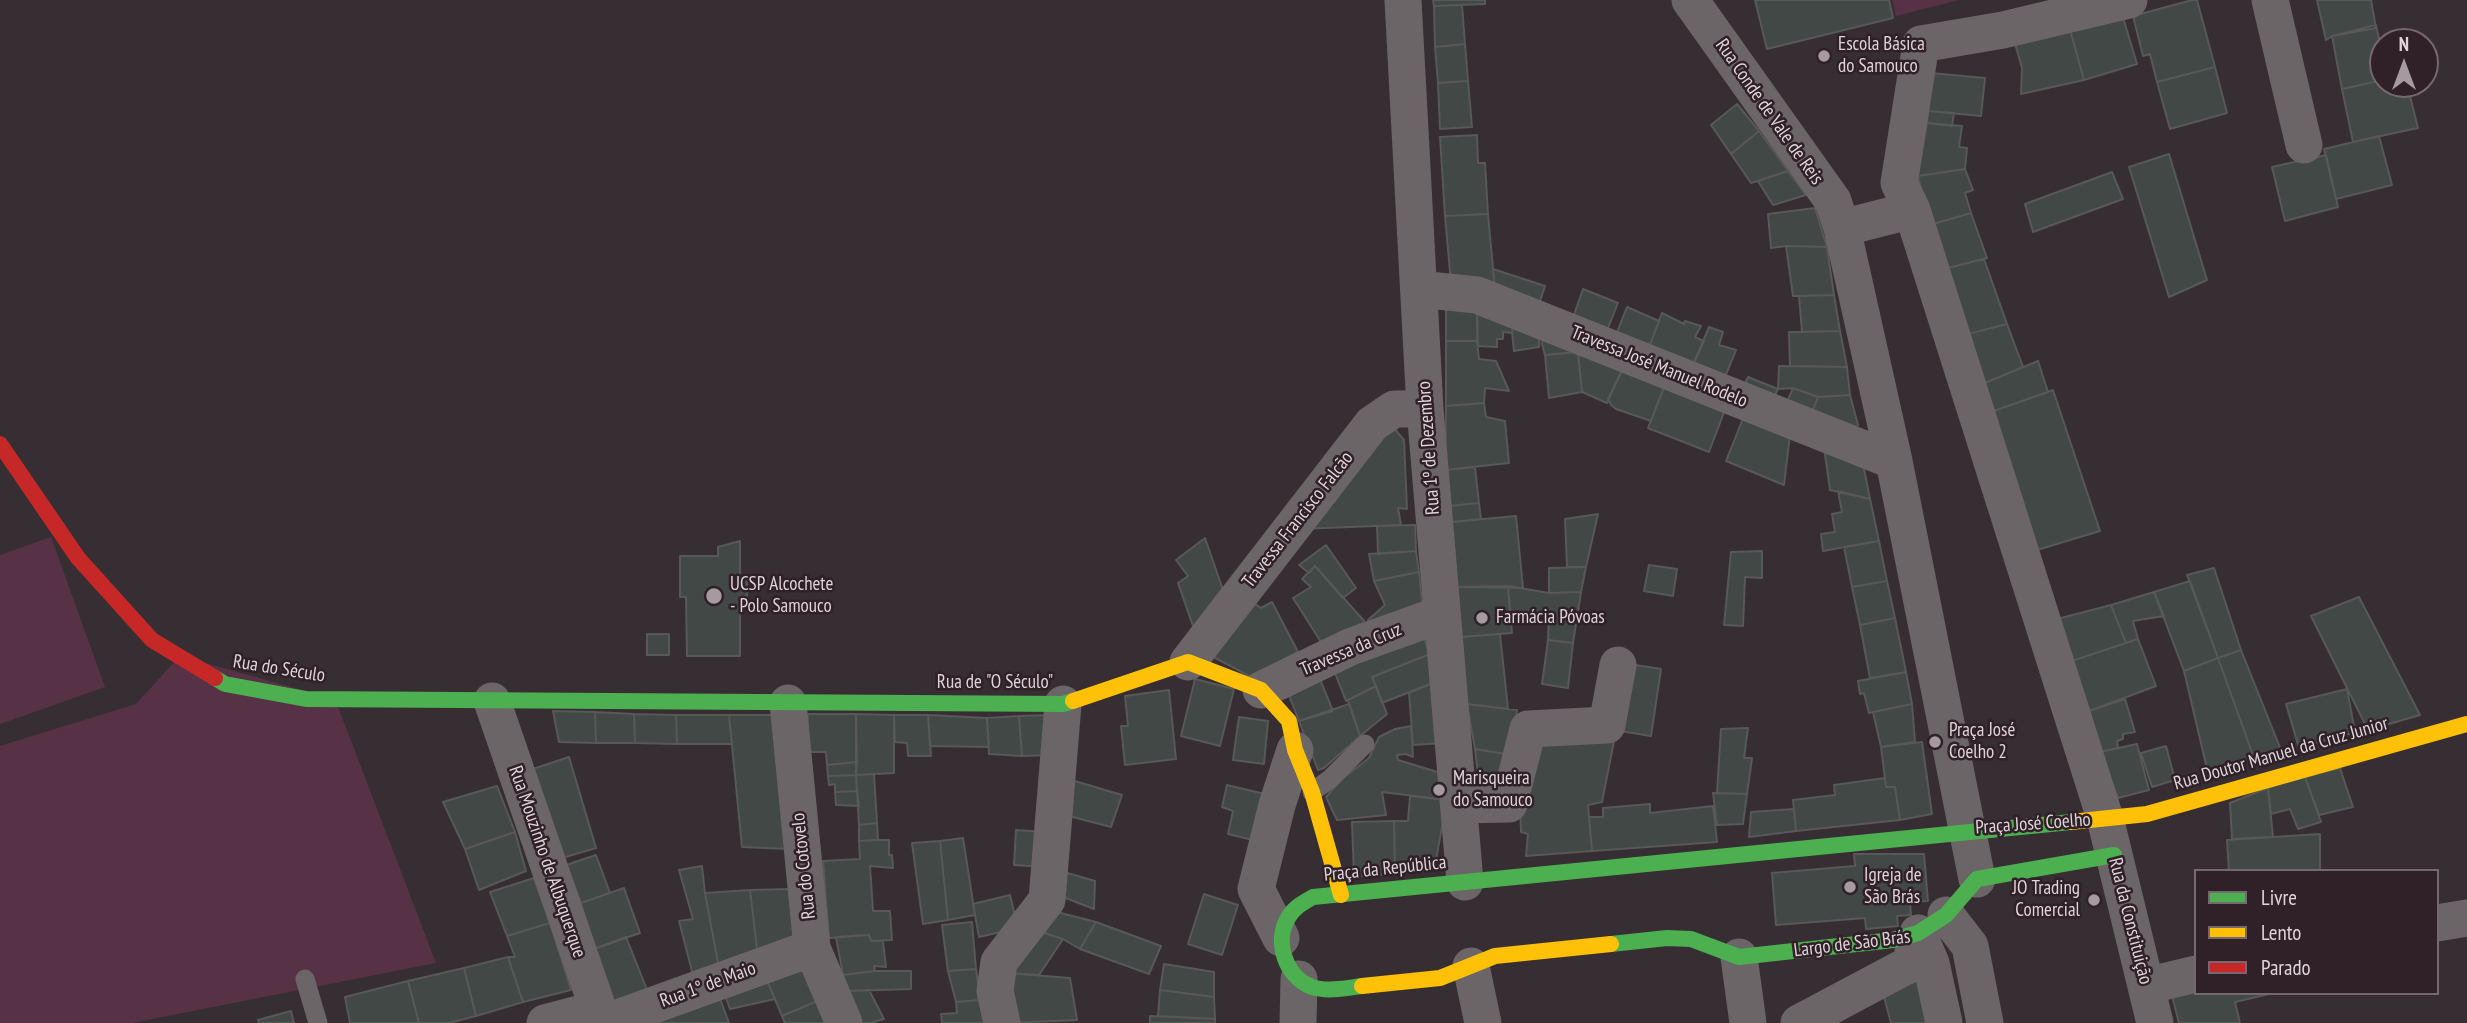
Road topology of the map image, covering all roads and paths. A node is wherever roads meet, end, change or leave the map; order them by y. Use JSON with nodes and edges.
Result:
{"nodes":[{"id":1,"x":1690,"y":0,"type":"edge"},
{"id":2,"x":2129,"y":0,"type":"edge"},
{"id":3,"x":2270,"y":0,"type":"edge"},
{"id":4,"x":1394,"y":4,"type":"edge"},
{"id":5,"x":1999,"y":15,"type":"edge"},
{"id":6,"x":2304,"y":145,"type":"dead end"},
{"id":7,"x":1912,"y":210,"type":"junction"},
{"id":8,"x":1842,"y":228,"type":"junction"},
{"id":9,"x":1419,"y":289,"type":"junction"},
{"id":10,"x":1425,"y":409,"type":"junction"},
{"id":11,"x":0,"y":444,"type":"edge"},
{"id":12,"x":1894,"y":461,"type":"junction"},
{"id":13,"x":1442,"y":614,"type":"junction"},
{"id":14,"x":1188,"y":662,"type":"junction"},
{"id":15,"x":1618,"y":665,"type":"dead end"},
{"id":16,"x":1262,"y":691,"type":"junction"},
{"id":17,"x":492,"y":701,"type":"junction"},
{"id":18,"x":788,"y":703,"type":"junction"},
{"id":19,"x":1062,"y":704,"type":"junction"},
{"id":20,"x":2467,"y":724,"type":"edge"},
{"id":21,"x":1365,"y":744,"type":"dead end"},
{"id":22,"x":1295,"y":750,"type":"junction"},
{"id":23,"x":1312,"y":792,"type":"junction"},
{"id":24,"x":1459,"y":805,"type":"junction"},
{"id":25,"x":2105,"y":818,"type":"junction"},
{"id":26,"x":1968,"y":832,"type":"junction"},
{"id":27,"x":2114,"y":855,"type":"junction"},
{"id":28,"x":1977,"y":879,"type":"junction"},
{"id":29,"x":1465,"y":882,"type":"junction"},
{"id":30,"x":1341,"y":895,"type":"junction"},
{"id":31,"x":2467,"y":918,"type":"edge"},
{"id":32,"x":2439,"y":923,"type":"edge"},
{"id":33,"x":1932,"y":924,"type":"junction"},
{"id":34,"x":1281,"y":938,"type":"junction"},
{"id":35,"x":813,"y":948,"type":"junction"},
{"id":36,"x":1740,"y":957,"type":"junction"},
{"id":37,"x":1471,"y":966,"type":"junction"},
{"id":38,"x":2194,"y":974,"type":"edge"},
{"id":39,"x":305,"y":979,"type":"dead end"},
{"id":40,"x":1299,"y":979,"type":"junction"},
{"id":41,"x":2146,"y":986,"type":"junction"},
{"id":42,"x":602,"y":1018,"type":"edge"},
{"id":43,"x":318,"y":1023,"type":"edge"},
{"id":44,"x":545,"y":1023,"type":"edge"},
{"id":45,"x":844,"y":1023,"type":"edge"},
{"id":46,"x":1002,"y":1023,"type":"edge"},
{"id":47,"x":1298,"y":1023,"type":"edge"},
{"id":48,"x":1483,"y":1023,"type":"edge"},
{"id":49,"x":1748,"y":1023,"type":"edge"},
{"id":50,"x":1799,"y":1023,"type":"edge"},
{"id":51,"x":1944,"y":1023,"type":"edge"},
{"id":52,"x":1985,"y":1023,"type":"edge"},
{"id":53,"x":2155,"y":1023,"type":"edge"}],
"edges":[{"from":1,"to":8,"type":"street","name":"Rua Conde de Vale de Reis"},
{"from":2,"to":5,"type":"street"},
{"from":3,"to":6,"type":"street"},
{"from":4,"to":9,"type":"street","name":"Rua 1º de Dezembro"},
{"from":5,"to":7,"type":"street","name":"Praça José Coelho"},
{"from":7,"to":8,"type":"street"},
{"from":7,"to":25,"type":"street","name":"Praça José Coelho"},
{"from":8,"to":12,"type":"street","name":"Praça José Coelho"},
{"from":9,"to":10,"type":"street","name":"Rua 1º de Dezembro"},
{"from":9,"to":12,"type":"street","name":"Travessa José Manuel Rodelo"},
{"from":10,"to":13,"type":"street","name":"Rua 1º de Dezembro"},
{"from":10,"to":14,"type":"street","name":"Travessa Francisco Falcão"},
{"from":11,"to":17,"type":"street","name":"Rua do Século"},
{"from":12,"to":26,"type":"street","name":"Praça José Coelho"},
{"from":13,"to":16,"type":"street","name":"Travessa da Cruz"},
{"from":13,"to":24,"type":"street","name":"Rua 1º de Dezembro"},
{"from":14,"to":16,"type":"street"},
{"from":14,"to":19,"type":"street","name":"Rua de \"O Século\""},
{"from":15,"to":24,"type":"street"},
{"from":16,"to":22,"type":"street"},
{"from":17,"to":18,"type":"street","name":"Rua de \"O Século\""},
{"from":17,"to":42,"type":"street","name":"Rua Mouzinho de Albuquerque"},
{"from":18,"to":19,"type":"street","name":"Rua de \"O Século\""},
{"from":18,"to":35,"type":"street","name":"Rua do Cotovelo"},
{"from":19,"to":46,"type":"street"},
{"from":20,"to":25,"type":"street","name":"Rua Doutor Manuel da Cruz Junior"},
{"from":21,"to":23,"type":"lane"},
{"from":22,"to":23,"type":"street"},
{"from":22,"to":34,"type":"street"},
{"from":23,"to":30,"type":"street"},
{"from":24,"to":29,"type":"street","name":"Rua 1º de Dezembro"},
{"from":25,"to":26,"type":"street","name":"Praça José Coelho"},
{"from":25,"to":27,"type":"street","name":"Rua da Constituição"},
{"from":26,"to":28,"type":"street"},
{"from":26,"to":29,"type":"street","name":"Praça da República"},
{"from":27,"to":28,"type":"street"},
{"from":27,"to":41,"type":"street","name":"Rua da Constituição"},
{"from":28,"to":33,"type":"street"},
{"from":29,"to":30,"type":"street","name":"Praça da República"},
{"from":30,"to":34,"type":"street","name":"Praça da República"},
{"from":31,"to":32,"type":"street"},
{"from":33,"to":36,"type":"street","name":"Largo de São Brás"},
{"from":33,"to":50,"type":"street","name":"Largo de São Brás"},
{"from":33,"to":51,"type":"street"},
{"from":33,"to":52,"type":"street"},
{"from":34,"to":40,"type":"street"},
{"from":35,"to":42,"type":"street","name":"Rua 1° de Maio"},
{"from":35,"to":45,"type":"street","name":"Rua do Cotovelo"},
{"from":36,"to":37,"type":"street"},
{"from":36,"to":49,"type":"street"},
{"from":37,"to":40,"type":"street"},
{"from":37,"to":48,"type":"street"},
{"from":38,"to":41,"type":"street"},
{"from":39,"to":43,"type":"lane"},
{"from":40,"to":47,"type":"street"},
{"from":41,"to":53,"type":"street","name":"Rua da Constituição"},
{"from":42,"to":44,"type":"street","name":"Rua 1° de Maio"}]}
